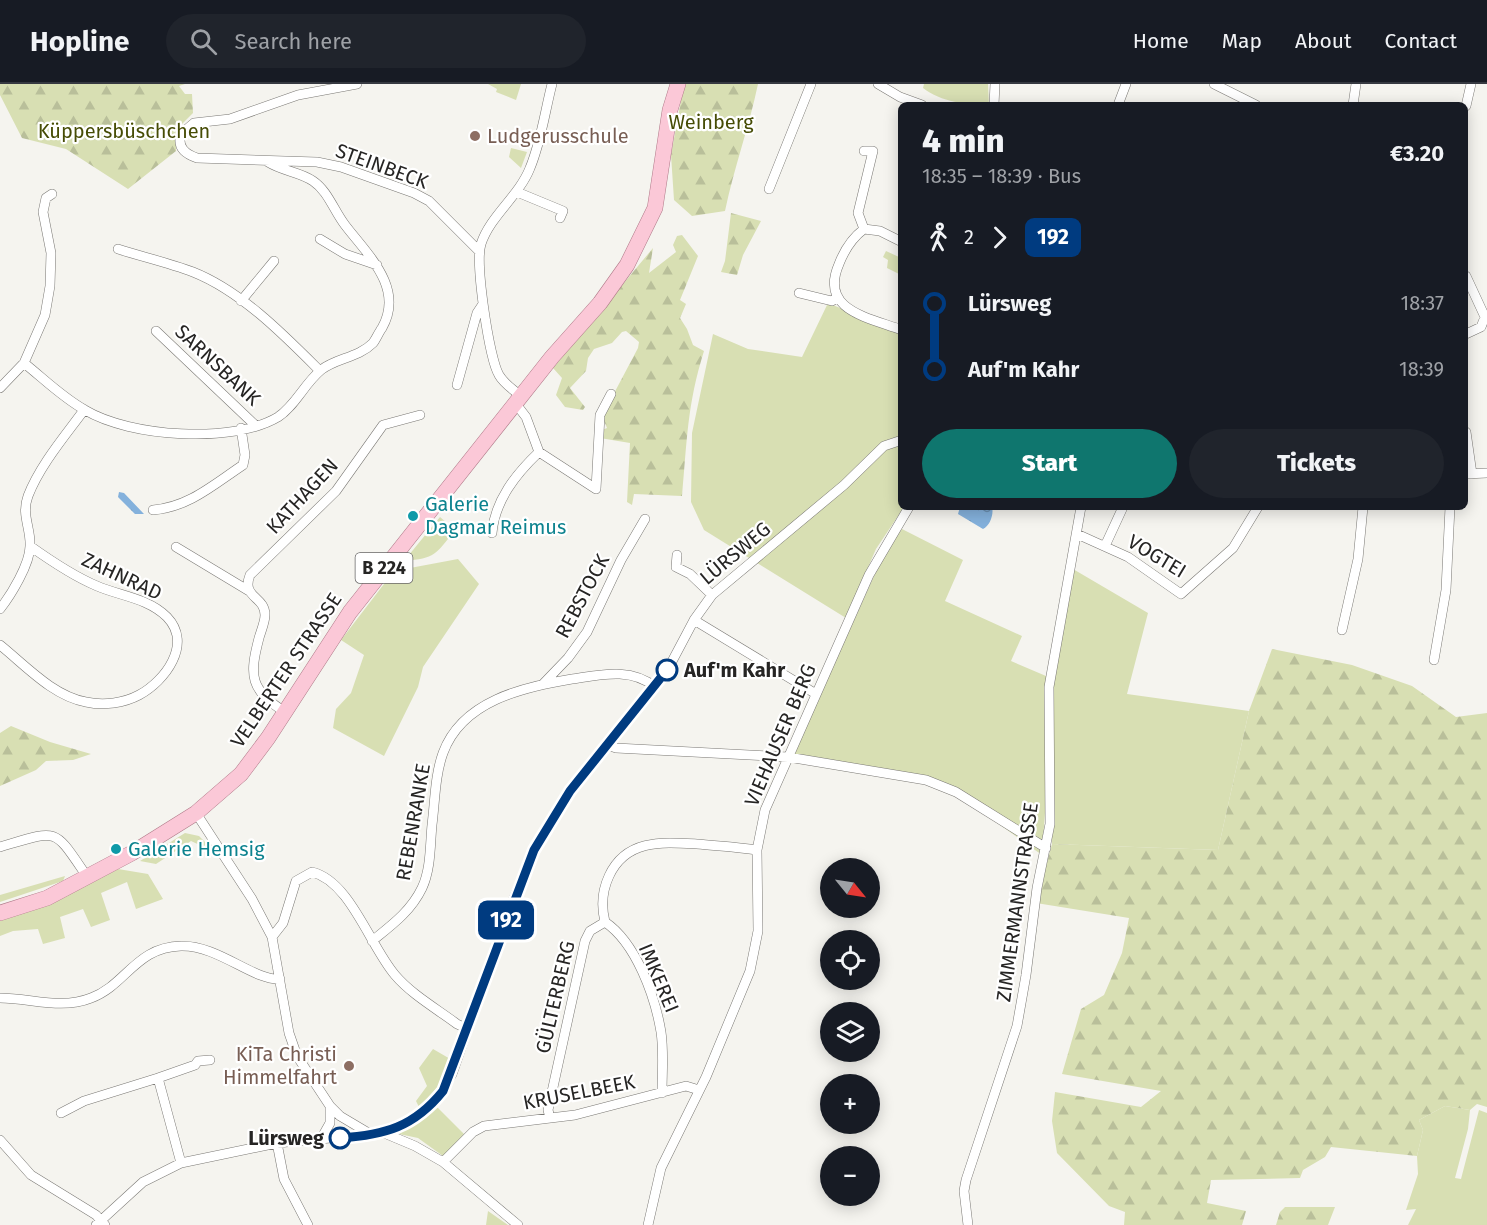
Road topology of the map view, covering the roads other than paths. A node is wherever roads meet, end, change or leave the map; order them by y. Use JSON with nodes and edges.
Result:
{"nodes":[{"id":1,"x":357,"y":84,"type":"edge"},
{"id":2,"x":552,"y":84,"type":"edge"},
{"id":3,"x":678,"y":84,"type":"edge"},
{"id":4,"x":811,"y":84,"type":"edge"},
{"id":5,"x":878,"y":84,"type":"edge"},
{"id":6,"x":995,"y":84,"type":"edge"},
{"id":7,"x":1126,"y":84,"type":"edge"},
{"id":8,"x":1214,"y":84,"type":"edge"},
{"id":9,"x":1356,"y":84,"type":"edge"},
{"id":10,"x":1471,"y":84,"type":"edge"},
{"id":11,"x":314,"y":88,"type":"edge"},
{"id":12,"x":914,"y":102,"type":"edge"},
{"id":13,"x":994,"y":102,"type":"edge"},
{"id":14,"x":1119,"y":102,"type":"edge"},
{"id":15,"x":1250,"y":102,"type":"edge"},
{"id":16,"x":1353,"y":102,"type":"edge"},
{"id":17,"x":1467,"y":102,"type":"edge"},
{"id":18,"x":864,"y":151,"type":"dead end"},
{"id":19,"x":268,"y":162,"type":"junction"},
{"id":20,"x":769,"y":189,"type":"dead end"},
{"id":21,"x":517,"y":192,"type":"junction"},
{"id":22,"x":52,"y":194,"type":"dead end"},
{"id":23,"x":561,"y":218,"type":"dead end"},
{"id":24,"x":864,"y":229,"type":"junction"},
{"id":25,"x":320,"y":239,"type":"dead end"},
{"id":26,"x":898,"y":240,"type":"edge"},
{"id":27,"x":118,"y":249,"type":"dead end"},
{"id":28,"x":479,"y":251,"type":"junction"},
{"id":29,"x":274,"y":261,"type":"dead end"},
{"id":30,"x":377,"y":265,"type":"junction"},
{"id":31,"x":1468,"y":280,"type":"edge"},
{"id":32,"x":799,"y":293,"type":"dead end"},
{"id":33,"x":836,"y":298,"type":"junction"},
{"id":34,"x":241,"y":301,"type":"junction"},
{"id":35,"x":483,"y":304,"type":"junction"},
{"id":36,"x":898,"y":328,"type":"edge"},
{"id":37,"x":156,"y":331,"type":"dead end"},
{"id":38,"x":1468,"y":333,"type":"edge"},
{"id":39,"x":24,"y":363,"type":"junction"},
{"id":40,"x":320,"y":371,"type":"junction"},
{"id":41,"x":457,"y":385,"type":"dead end"},
{"id":42,"x":0,"y":388,"type":"edge"},
{"id":43,"x":611,"y":394,"type":"dead end"},
{"id":44,"x":519,"y":400,"type":"junction"},
{"id":45,"x":84,"y":410,"type":"junction"},
{"id":46,"x":420,"y":415,"type":"dead end"},
{"id":47,"x":255,"y":425,"type":"junction"},
{"id":48,"x":241,"y":428,"type":"junction"},
{"id":49,"x":898,"y":441,"type":"edge"},
{"id":50,"x":539,"y":452,"type":"junction"},
{"id":51,"x":1487,"y":473,"type":"edge"},
{"id":52,"x":1469,"y":474,"type":"edge"},
{"id":53,"x":153,"y":510,"type":"dead end"},
{"id":54,"x":907,"y":510,"type":"edge"},
{"id":55,"x":1081,"y":510,"type":"edge"},
{"id":56,"x":1122,"y":510,"type":"edge"},
{"id":57,"x":1256,"y":510,"type":"edge"},
{"id":58,"x":1363,"y":510,"type":"edge"},
{"id":59,"x":1450,"y":510,"type":"edge"},
{"id":60,"x":645,"y":519,"type":"dead end"},
{"id":61,"x":492,"y":532,"type":"dead end"},
{"id":62,"x":1077,"y":534,"type":"junction"},
{"id":63,"x":30,"y":546,"type":"junction"},
{"id":64,"x":1105,"y":546,"type":"junction"},
{"id":65,"x":176,"y":547,"type":"dead end"},
{"id":66,"x":677,"y":555,"type":"dead end"},
{"id":67,"x":249,"y":591,"type":"junction"},
{"id":68,"x":712,"y":595,"type":"junction"},
{"id":69,"x":0,"y":609,"type":"edge"},
{"id":70,"x":694,"y":620,"type":"junction"},
{"id":71,"x":1342,"y":630,"type":"dead end"},
{"id":72,"x":0,"y":645,"type":"edge"},
{"id":73,"x":1434,"y":660,"type":"dead end"},
{"id":74,"x":543,"y":684,"type":"junction"},
{"id":75,"x":655,"y":687,"type":"junction"},
{"id":76,"x":816,"y":694,"type":"junction"},
{"id":77,"x":285,"y":712,"type":"junction"},
{"id":78,"x":607,"y":745,"type":"junction"},
{"id":79,"x":788,"y":757,"type":"junction"},
{"id":80,"x":196,"y":813,"type":"junction"},
{"id":81,"x":0,"y":847,"type":"edge"},
{"id":82,"x":1046,"y":848,"type":"junction"},
{"id":83,"x":757,"y":850,"type":"junction"},
{"id":84,"x":88,"y":878,"type":"junction"},
{"id":85,"x":0,"y":913,"type":"edge"},
{"id":86,"x":605,"y":922,"type":"junction"},
{"id":87,"x":272,"y":937,"type":"junction"},
{"id":88,"x":372,"y":940,"type":"junction"},
{"id":89,"x":280,"y":979,"type":"junction"},
{"id":90,"x":0,"y":998,"type":"edge"},
{"id":91,"x":468,"y":1029,"type":"junction"},
{"id":92,"x":210,"y":1060,"type":"dead end"},
{"id":93,"x":158,"y":1078,"type":"junction"},
{"id":94,"x":699,"y":1090,"type":"junction"},
{"id":95,"x":662,"y":1093,"type":"junction"},
{"id":96,"x":330,"y":1106,"type":"junction"},
{"id":97,"x":61,"y":1113,"type":"dead end"},
{"id":98,"x":550,"y":1119,"type":"junction"},
{"id":99,"x":384,"y":1133,"type":"junction"},
{"id":100,"x":372,"y":1135,"type":"junction"},
{"id":101,"x":321,"y":1139,"type":"junction"},
{"id":102,"x":0,"y":1140,"type":"edge"},
{"id":103,"x":277,"y":1143,"type":"junction"},
{"id":104,"x":443,"y":1162,"type":"junction"},
{"id":105,"x":181,"y":1163,"type":"junction"},
{"id":106,"x":101,"y":1223,"type":"edge"},
{"id":107,"x":308,"y":1225,"type":"edge"},
{"id":108,"x":518,"y":1225,"type":"edge"},
{"id":109,"x":648,"y":1225,"type":"edge"},
{"id":110,"x":968,"y":1225,"type":"edge"}],
"edges":[{"from":1,"to":11,"type":"street"},
{"from":2,"to":21,"type":"street"},
{"from":3,"to":44,"type":"main road","name":"VELBERTER STRASSE","number":"B 224"},
{"from":4,"to":20,"type":"street"},
{"from":5,"to":12,"type":"street"},
{"from":6,"to":13,"type":"street"},
{"from":7,"to":14,"type":"street"},
{"from":8,"to":15,"type":"street"},
{"from":9,"to":16,"type":"street"},
{"from":10,"to":17,"type":"street"},
{"from":11,"to":19,"type":"street","name":"STEINBECK"},
{"from":18,"to":24,"type":"street"},
{"from":19,"to":28,"type":"street","name":"STEINBECK"},
{"from":19,"to":30,"type":"street"},
{"from":21,"to":23,"type":"street"},
{"from":21,"to":28,"type":"street"},
{"from":22,"to":39,"type":"street"},
{"from":24,"to":26,"type":"street"},
{"from":24,"to":33,"type":"street"},
{"from":25,"to":30,"type":"street"},
{"from":27,"to":34,"type":"street"},
{"from":28,"to":35,"type":"street"},
{"from":29,"to":34,"type":"street"},
{"from":30,"to":40,"type":"street"},
{"from":31,"to":38,"type":"street"},
{"from":32,"to":33,"type":"street"},
{"from":33,"to":36,"type":"street"},
{"from":34,"to":40,"type":"street"},
{"from":35,"to":41,"type":"street"},
{"from":35,"to":44,"type":"street"},
{"from":37,"to":47,"type":"street","name":"SARNSBANK"},
{"from":39,"to":42,"type":"street"},
{"from":39,"to":45,"type":"street"},
{"from":40,"to":47,"type":"street"},
{"from":43,"to":50,"type":"street"},
{"from":44,"to":50,"type":"street"},
{"from":44,"to":77,"type":"main road","name":"VELBERTER STRASSE","number":"B 224"},
{"from":45,"to":48,"type":"street"},
{"from":45,"to":63,"type":"street"},
{"from":46,"to":67,"type":"street","name":"KATHAGEN"},
{"from":47,"to":48,"type":"street"},
{"from":48,"to":53,"type":"street"},
{"from":49,"to":68,"type":"street","name":"LÜRSWEG"},
{"from":50,"to":61,"type":"street"},
{"from":51,"to":52,"type":"street"},
{"from":54,"to":76,"type":"street","name":"VIEHAUSER BERG"},
{"from":55,"to":62,"type":"street","name":"ZIMMERMANNSTRASSE"},
{"from":56,"to":64,"type":"street","name":"VOGTEI"},
{"from":57,"to":64,"type":"street","name":"VOGTEI"},
{"from":58,"to":71,"type":"street"},
{"from":59,"to":73,"type":"street"},
{"from":60,"to":74,"type":"street","name":"REBSTOCK"},
{"from":62,"to":64,"type":"street","name":"VOGTEI"},
{"from":62,"to":82,"type":"street","name":"ZIMMERMANNSTRASSE"},
{"from":63,"to":69,"type":"street"},
{"from":63,"to":72,"type":"street","name":"ZAHNRAD"},
{"from":65,"to":67,"type":"street"},
{"from":66,"to":68,"type":"street"},
{"from":67,"to":77,"type":"street"},
{"from":68,"to":70,"type":"street","name":"LÜRSWEG"},
{"from":70,"to":75,"type":"street","name":"LÜRSWEG"},
{"from":70,"to":76,"type":"street"},
{"from":74,"to":75,"type":"street","name":"REBENRANKE"},
{"from":74,"to":88,"type":"street","name":"REBENRANKE"},
{"from":75,"to":78,"type":"street","name":"LÜRSWEG"},
{"from":76,"to":79,"type":"street","name":"VIEHAUSER BERG"},
{"from":77,"to":80,"type":"main road","name":"VELBERTER STRASSE","number":"B 224"},
{"from":78,"to":79,"type":"street"},
{"from":78,"to":91,"type":"street","name":"LÜRSWEG"},
{"from":79,"to":82,"type":"street"},
{"from":79,"to":83,"type":"street","name":"VIEHAUSER BERG"},
{"from":80,"to":84,"type":"main road","number":"B 224"},
{"from":80,"to":87,"type":"street"},
{"from":81,"to":84,"type":"street"},
{"from":82,"to":110,"type":"street","name":"ZIMMERMANNSTRASSE"},
{"from":83,"to":86,"type":"street"},
{"from":83,"to":94,"type":"street","name":"VIEHAUSER BERG"},
{"from":84,"to":85,"type":"main road","number":"B 224"},
{"from":86,"to":95,"type":"street","name":"IMKEREI"},
{"from":86,"to":98,"type":"street","name":"GÜLTERBERG"},
{"from":87,"to":88,"type":"street"},
{"from":87,"to":89,"type":"street"},
{"from":88,"to":91,"type":"street"},
{"from":89,"to":90,"type":"street"},
{"from":89,"to":96,"type":"street"},
{"from":91,"to":99,"type":"street","name":"LÜRSWEG"},
{"from":92,"to":93,"type":"street"},
{"from":93,"to":97,"type":"street"},
{"from":93,"to":105,"type":"street"},
{"from":94,"to":95,"type":"street","name":"KRUSELBEEK"},
{"from":94,"to":109,"type":"street","name":"VIEHAUSER BERG"},
{"from":95,"to":98,"type":"street","name":"KRUSELBEEK"},
{"from":96,"to":100,"type":"street"},
{"from":96,"to":101,"type":"street"},
{"from":98,"to":104,"type":"street","name":"KRUSELBEEK"},
{"from":99,"to":100,"type":"street","name":"LÜRSWEG"},
{"from":99,"to":104,"type":"street"},
{"from":100,"to":101,"type":"street","name":"LÜRSWEG"},
{"from":101,"to":103,"type":"street","name":"LÜRSWEG"},
{"from":102,"to":106,"type":"street"},
{"from":103,"to":105,"type":"street","name":"LÜRSWEG"},
{"from":103,"to":107,"type":"street"},
{"from":104,"to":108,"type":"street"},
{"from":105,"to":106,"type":"street","name":"LÜRSWEG"}]}
